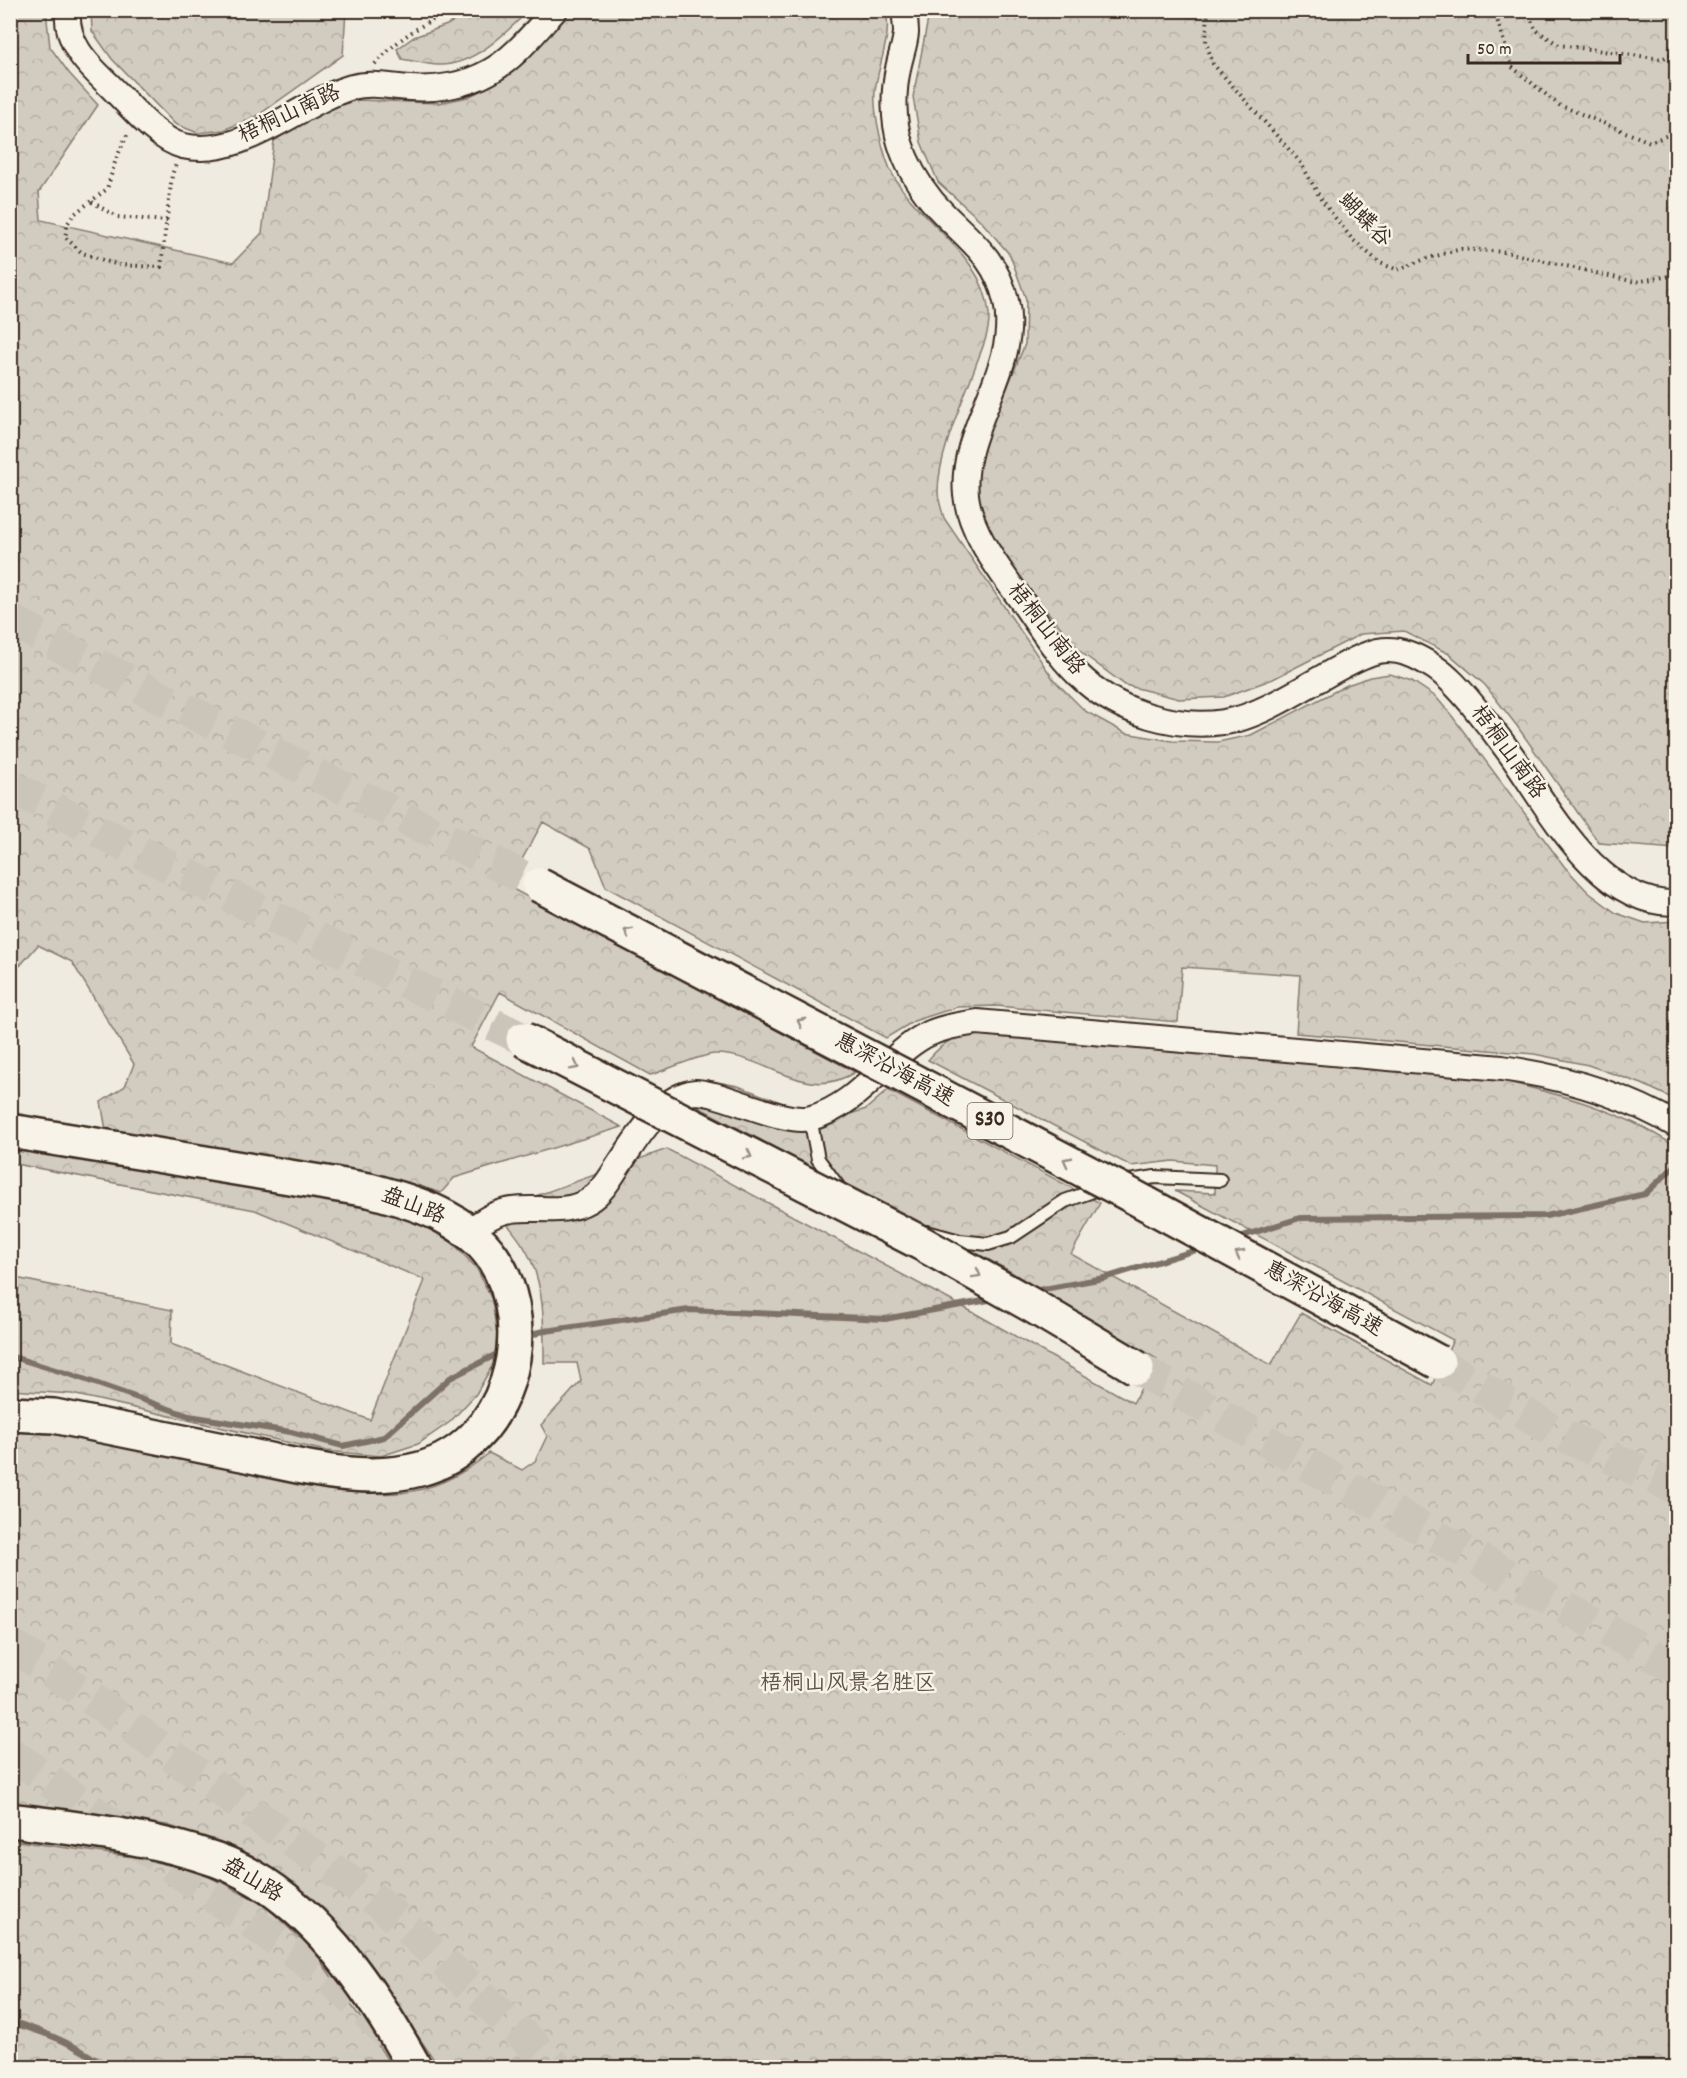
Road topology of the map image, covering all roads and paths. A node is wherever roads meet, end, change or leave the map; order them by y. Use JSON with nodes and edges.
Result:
{"nodes":[{"id":1,"x":68,"y":10,"type":"edge"},
{"id":2,"x":453,"y":10,"type":"edge"},
{"id":3,"x":555,"y":10,"type":"edge"},
{"id":4,"x":904,"y":10,"type":"edge"},
{"id":5,"x":1208,"y":10,"type":"edge"},
{"id":6,"x":1494,"y":10,"type":"edge"},
{"id":7,"x":1526,"y":10,"type":"edge"},
{"id":8,"x":1677,"y":52,"type":"edge"},
{"id":9,"x":355,"y":86,"type":"junction"},
{"id":10,"x":138,"y":112,"type":"junction"},
{"id":11,"x":1677,"y":132,"type":"edge"},
{"id":12,"x":182,"y":146,"type":"junction"},
{"id":13,"x":91,"y":202,"type":"junction"},
{"id":14,"x":167,"y":221,"type":"junction"},
{"id":15,"x":1677,"y":275,"type":"edge"},
{"id":16,"x":539,"y":885,"type":"tunnel mouth"},
{"id":17,"x":1677,"y":903,"type":"edge"},
{"id":18,"x":523,"y":1039,"type":"tunnel mouth"},
{"id":19,"x":810,"y":1118,"type":"junction"},
{"id":20,"x":1677,"y":1125,"type":"edge"},
{"id":21,"x":10,"y":1131,"type":"edge"},
{"id":22,"x":1220,"y":1180,"type":"dead end"},
{"id":23,"x":468,"y":1232,"type":"junction"},
{"id":24,"x":1438,"y":1362,"type":"tunnel mouth"},
{"id":25,"x":1137,"y":1368,"type":"tunnel mouth"},
{"id":26,"x":10,"y":1414,"type":"edge"},
{"id":27,"x":10,"y":1820,"type":"edge"},
{"id":28,"x":415,"y":2067,"type":"edge"}],
"edges":[{"from":1,"to":10,"type":"street"},
{"from":2,"to":9,"type":"path"},
{"from":3,"to":9,"type":"street","name":"梧桐山南路"},
{"from":4,"to":17,"type":"street","name":"梧桐山南路"},
{"from":5,"to":15,"type":"path","name":"蝴蝶谷"},
{"from":6,"to":11,"type":"path"},
{"from":7,"to":8,"type":"path"},
{"from":9,"to":12,"type":"street","name":"梧桐山南路"},
{"from":10,"to":12,"type":"street"},
{"from":10,"to":13,"type":"path"},
{"from":12,"to":14,"type":"path"},
{"from":13,"to":14,"type":"path"},
{"from":13,"to":14,"type":"path"},
{"from":24,"to":16,"type":"main road","name":"惠深沿海高速","number":"S30","one_way":true,"bridge":true},
{"from":18,"to":25,"type":"main road","one_way":true,"bridge":true},
{"from":19,"to":20,"type":"street"},
{"from":19,"to":22,"type":"lane"},
{"from":19,"to":23,"type":"street"},
{"from":21,"to":23,"type":"main road","name":"盘山路"},
{"from":23,"to":26,"type":"main road","name":"盘山路"},
{"from":27,"to":28,"type":"main road","name":"盘山路"}]}
